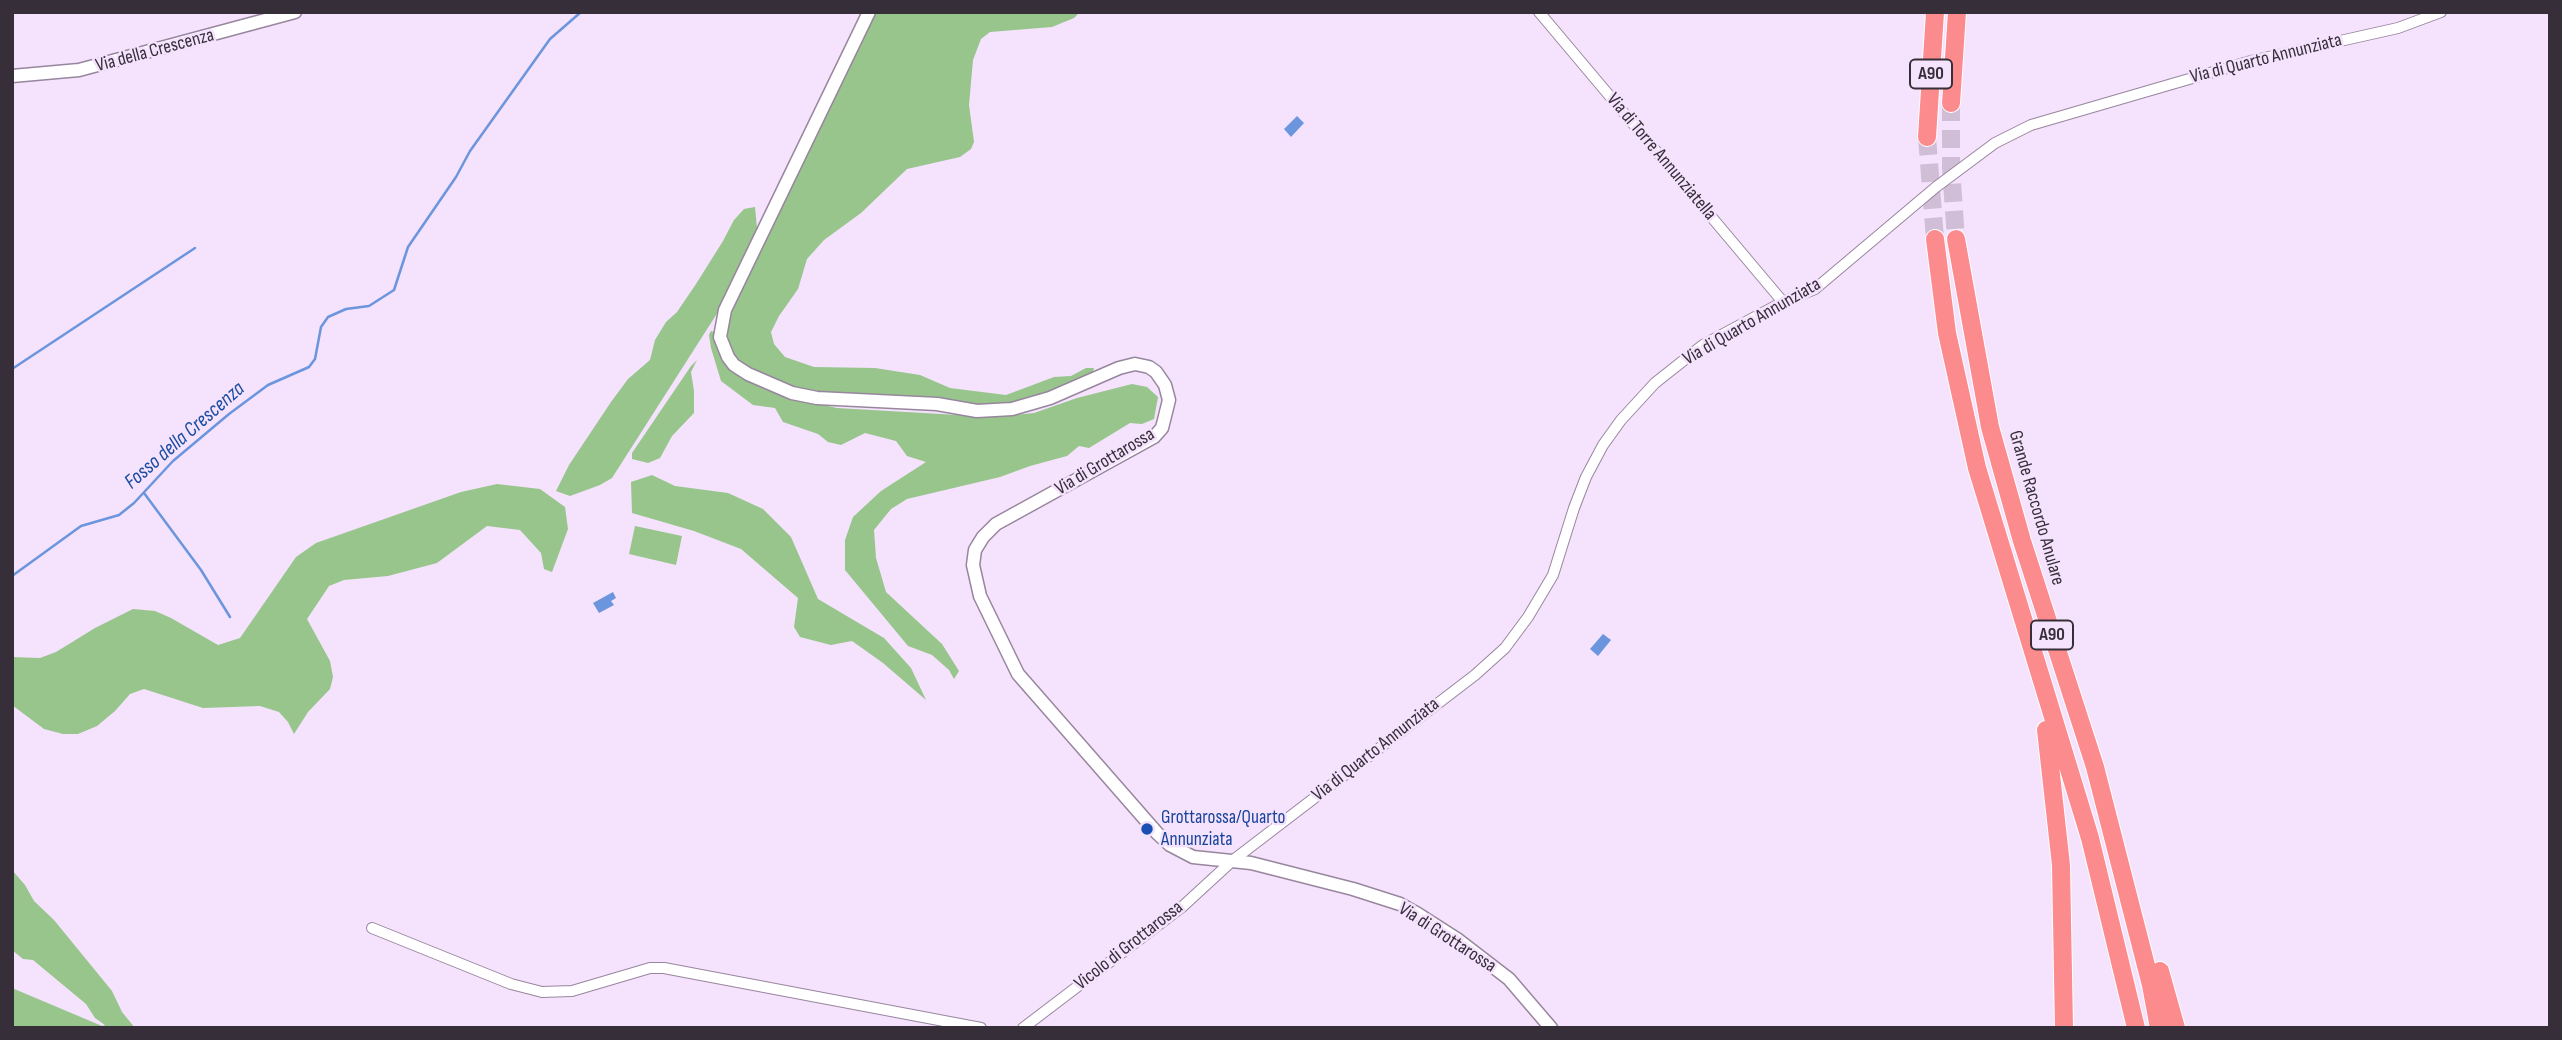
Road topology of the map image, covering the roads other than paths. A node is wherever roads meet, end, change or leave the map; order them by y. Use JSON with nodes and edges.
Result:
{"nodes":[{"id":1,"x":295,"y":12,"type":"edge"},
{"id":2,"x":869,"y":12,"type":"edge"},
{"id":3,"x":1539,"y":12,"type":"edge"},
{"id":4,"x":1935,"y":12,"type":"edge"},
{"id":5,"x":1957,"y":12,"type":"edge"},
{"id":6,"x":2441,"y":12,"type":"edge"},
{"id":7,"x":12,"y":76,"type":"edge"},
{"id":8,"x":1951,"y":103,"type":"tunnel mouth"},
{"id":9,"x":1927,"y":137,"type":"tunnel mouth"},
{"id":10,"x":1935,"y":239,"type":"tunnel mouth"},
{"id":11,"x":1956,"y":239,"type":"tunnel mouth"},
{"id":12,"x":1783,"y":302,"type":"junction"},
{"id":13,"x":2032,"y":651,"type":"junction"},
{"id":14,"x":2095,"y":767,"type":"junction"},
{"id":15,"x":1232,"y":861,"type":"junction"},
{"id":16,"x":372,"y":928,"type":"dead end"},
{"id":17,"x":981,"y":1028,"type":"edge"},
{"id":18,"x":1023,"y":1028,"type":"edge"},
{"id":19,"x":1550,"y":1028,"type":"edge"},
{"id":20,"x":2064,"y":1028,"type":"edge"},
{"id":21,"x":2136,"y":1028,"type":"edge"},
{"id":22,"x":2159,"y":1028,"type":"edge"},
{"id":23,"x":2176,"y":1028,"type":"edge"}],
"edges":[{"from":1,"to":7,"type":"street","name":"Via della Crescenza"},
{"from":2,"to":15,"type":"street","name":"Via di Grottarossa"},
{"from":3,"to":12,"type":"street","name":"Via di Torre Annunziatella"},
{"from":4,"to":9,"type":"highway","number":"A90"},
{"from":5,"to":8,"type":"highway","number":"A90"},
{"from":6,"to":12,"type":"street","name":"Via di Quarto Annunziata"},
{"from":10,"to":13,"type":"highway","number":"A90"},
{"from":11,"to":14,"type":"highway","name":"Grande Raccordo Anulare","number":"A90"},
{"from":12,"to":15,"type":"street","name":"Via di Quarto Annunziata"},
{"from":13,"to":20,"type":"highway"},
{"from":13,"to":21,"type":"highway","number":"A90"},
{"from":14,"to":22,"type":"highway","name":"Grande Raccordo Anulare","number":"A90"},
{"from":14,"to":23,"type":"highway"},
{"from":15,"to":18,"type":"street","name":"Vicolo di Grottarossa"},
{"from":15,"to":19,"type":"street","name":"Via di Grottarossa"},
{"from":16,"to":17,"type":"street"}]}
